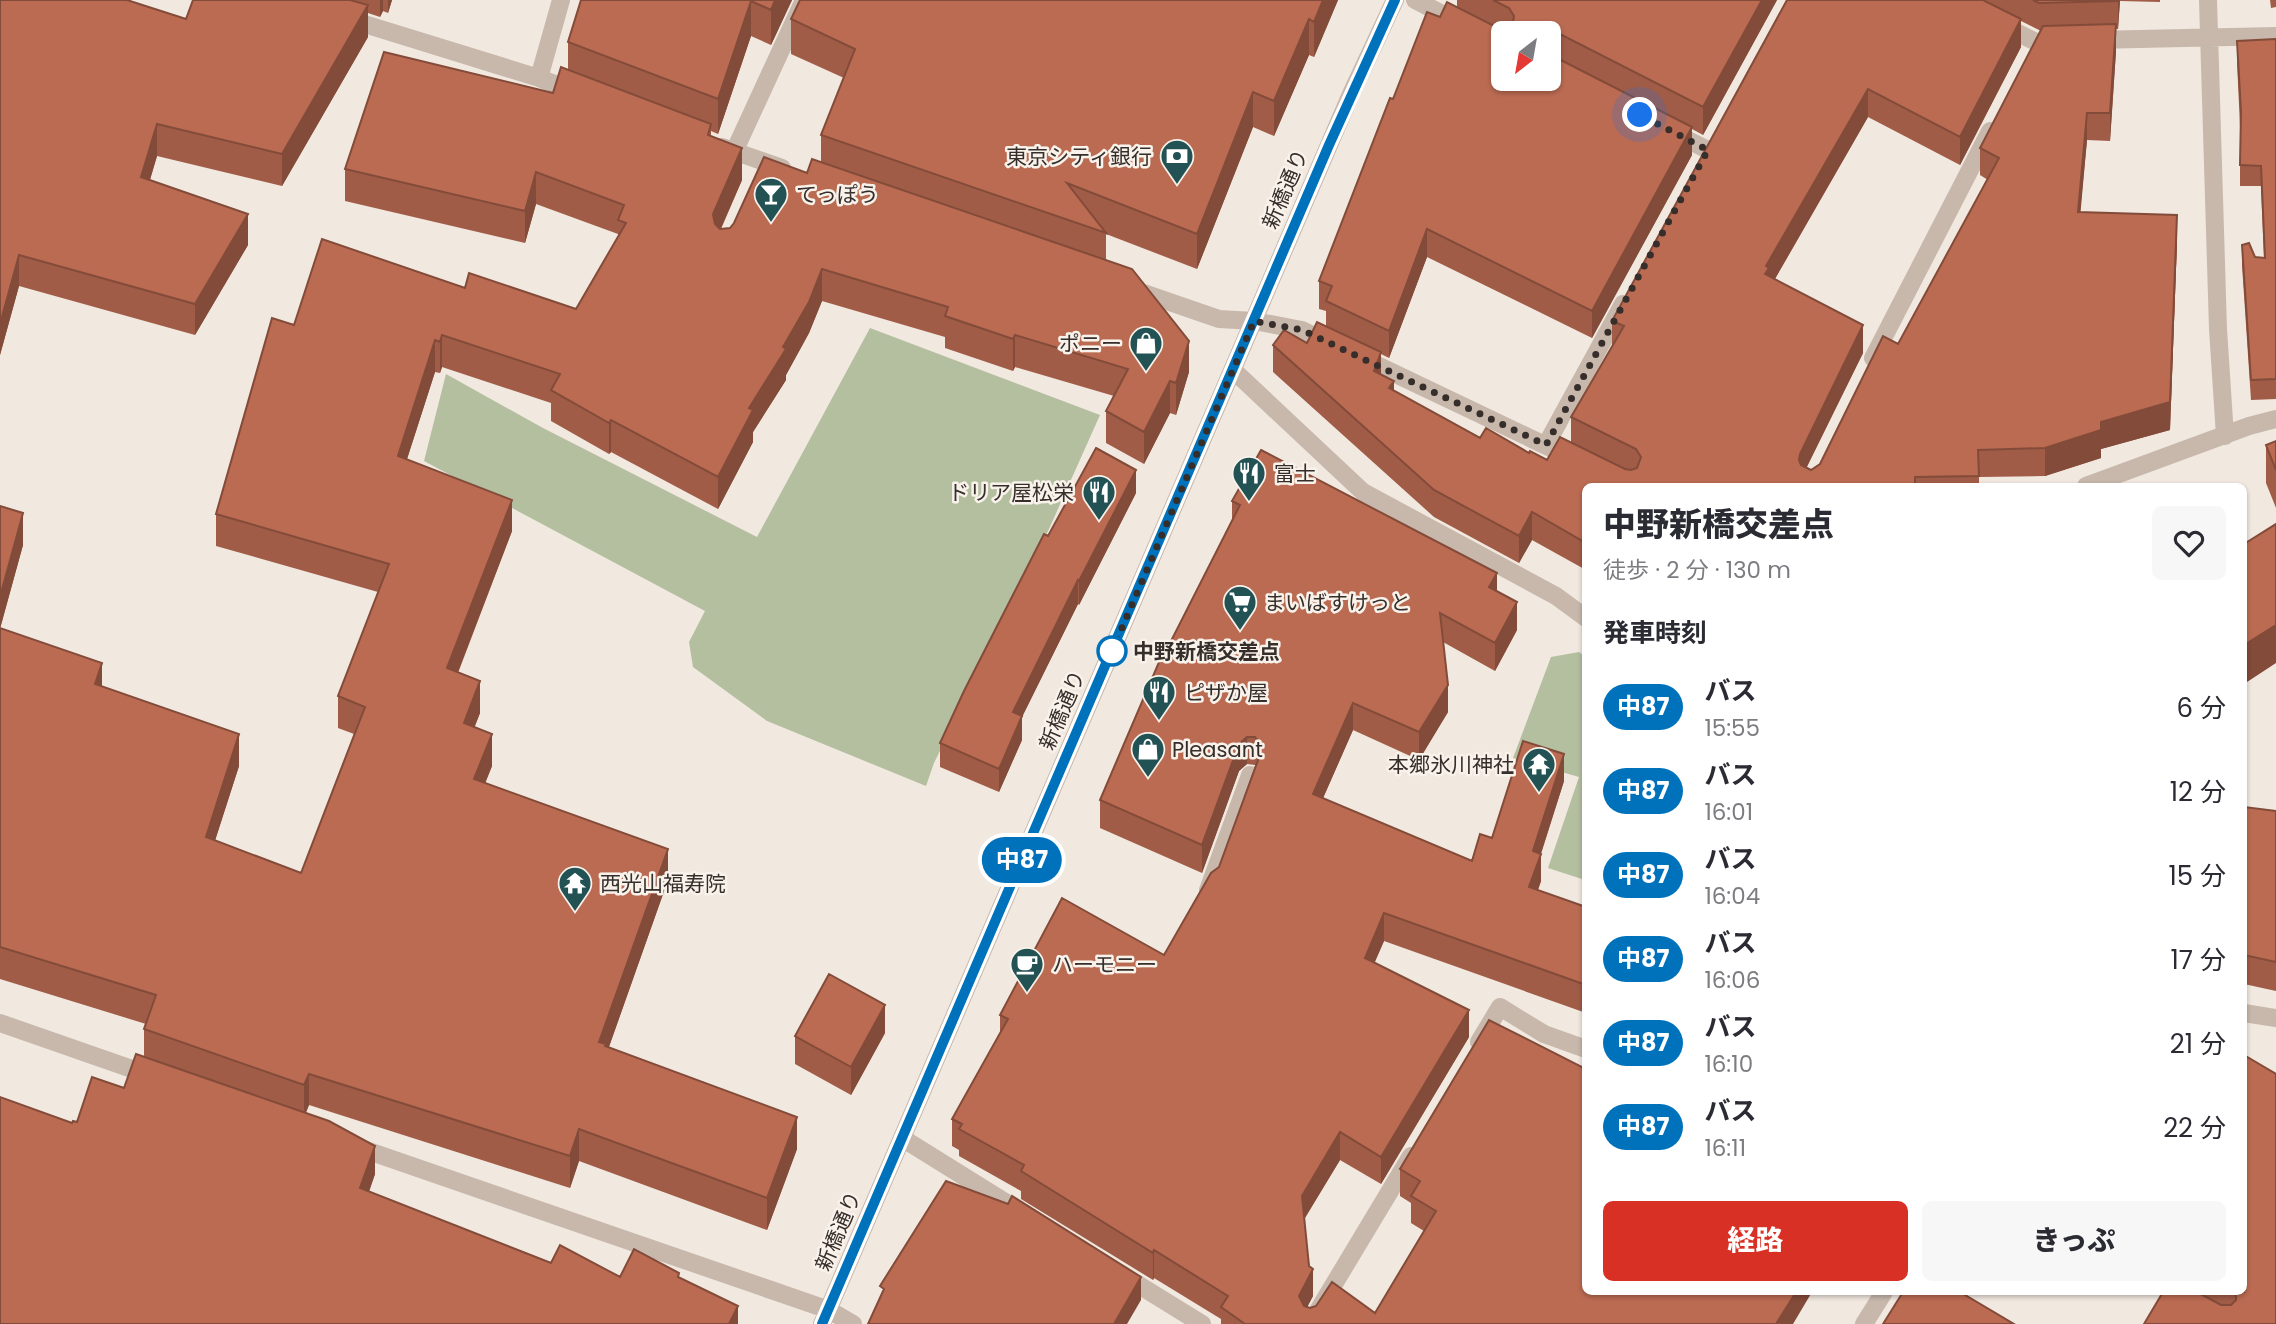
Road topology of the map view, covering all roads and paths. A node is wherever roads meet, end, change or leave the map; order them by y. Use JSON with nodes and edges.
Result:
{"nodes":[{"id":1,"x":561,"y":0,"type":"edge"},
{"id":2,"x":804,"y":0,"type":"edge"},
{"id":3,"x":1395,"y":0,"type":"edge"},
{"id":4,"x":1415,"y":0,"type":"edge"},
{"id":5,"x":2208,"y":0,"type":"edge"},
{"id":6,"x":327,"y":13,"type":"edge"},
{"id":7,"x":1989,"y":18,"type":"edge"},
{"id":8,"x":2276,"y":36,"type":"edge"},
{"id":9,"x":2209,"y":37,"type":"junction"},
{"id":10,"x":1491,"y":40,"type":"edge"},
{"id":11,"x":539,"y":78,"type":"junction"},
{"id":12,"x":600,"y":101,"type":"edge"},
{"id":13,"x":1998,"y":115,"type":"edge"},
{"id":14,"x":1659,"y":125,"type":"edge"},
{"id":15,"x":710,"y":142,"type":"edge"},
{"id":16,"x":1708,"y":150,"type":"edge"},
{"id":17,"x":734,"y":152,"type":"junction"},
{"id":18,"x":802,"y":175,"type":"edge"},
{"id":19,"x":1115,"y":283,"type":"edge"},
{"id":20,"x":1631,"y":290,"type":"edge"},
{"id":21,"x":1254,"y":321,"type":"junction"},
{"id":22,"x":1233,"y":370,"type":"junction"},
{"id":23,"x":1865,"y":374,"type":"edge"},
{"id":24,"x":2276,"y":419,"type":"edge"},
{"id":25,"x":2225,"y":436,"type":"junction"},
{"id":26,"x":1546,"y":445,"type":"junction"},
{"id":27,"x":1594,"y":469,"type":"edge"},
{"id":28,"x":2094,"y":483,"type":"edge"},
{"id":29,"x":1582,"y":615,"type":"edge"},
{"id":30,"x":1250,"y":775,"type":"edge"},
{"id":31,"x":1208,"y":890,"type":"edge"},
{"id":32,"x":2247,"y":1013,"type":"edge"},
{"id":33,"x":2276,"y":1018,"type":"edge"},
{"id":34,"x":0,"y":1023,"type":"edge"},
{"id":35,"x":1582,"y":1048,"type":"edge"},
{"id":36,"x":1472,"y":1055,"type":"edge"},
{"id":37,"x":170,"y":1082,"type":"edge"},
{"id":38,"x":902,"y":1138,"type":"junction"},
{"id":39,"x":1422,"y":1138,"type":"edge"},
{"id":40,"x":341,"y":1141,"type":"edge"},
{"id":41,"x":1037,"y":1221,"type":"edge"},
{"id":42,"x":1108,"y":1265,"type":"edge"},
{"id":43,"x":1882,"y":1295,"type":"edge"},
{"id":44,"x":826,"y":1317,"type":"edge"},
{"id":45,"x":853,"y":1324,"type":"edge"},
{"id":46,"x":1202,"y":1324,"type":"edge"},
{"id":47,"x":1310,"y":1324,"type":"edge"},
{"id":48,"x":1864,"y":1324,"type":"edge"}],
"edges":[{"from":1,"to":11,"type":"street"},
{"from":2,"to":17,"type":"street"},
{"from":3,"to":21,"type":"street","name":"新橋通り"},
{"from":4,"to":10,"type":"street"},
{"from":5,"to":9,"type":"street"},
{"from":6,"to":11,"type":"street"},
{"from":7,"to":9,"type":"street"},
{"from":8,"to":9,"type":"street"},
{"from":9,"to":25,"type":"street"},
{"from":11,"to":12,"type":"street"},
{"from":13,"to":23,"type":"street"},
{"from":14,"to":16,"type":"street"},
{"from":15,"to":17,"type":"street"},
{"from":17,"to":18,"type":"street"},
{"from":19,"to":21,"type":"street"},
{"from":20,"to":26,"type":"street"},
{"from":21,"to":22,"type":"street","name":"新橋通り"},
{"from":21,"to":26,"type":"street"},
{"from":22,"to":29,"type":"street"},
{"from":22,"to":38,"type":"street","name":"新橋通り"},
{"from":24,"to":25,"type":"street"},
{"from":25,"to":28,"type":"street"},
{"from":26,"to":27,"type":"street"},
{"from":30,"to":31,"type":"street"},
{"from":32,"to":33,"type":"street"},
{"from":34,"to":37,"type":"street"},
{"from":35,"to":36,"type":"street"},
{"from":38,"to":41,"type":"street"},
{"from":38,"to":44,"type":"street","name":"新橋通り"},
{"from":39,"to":47,"type":"street"},
{"from":40,"to":44,"type":"street"},
{"from":42,"to":46,"type":"street"},
{"from":43,"to":48,"type":"street"},
{"from":44,"to":45,"type":"street"}]}
